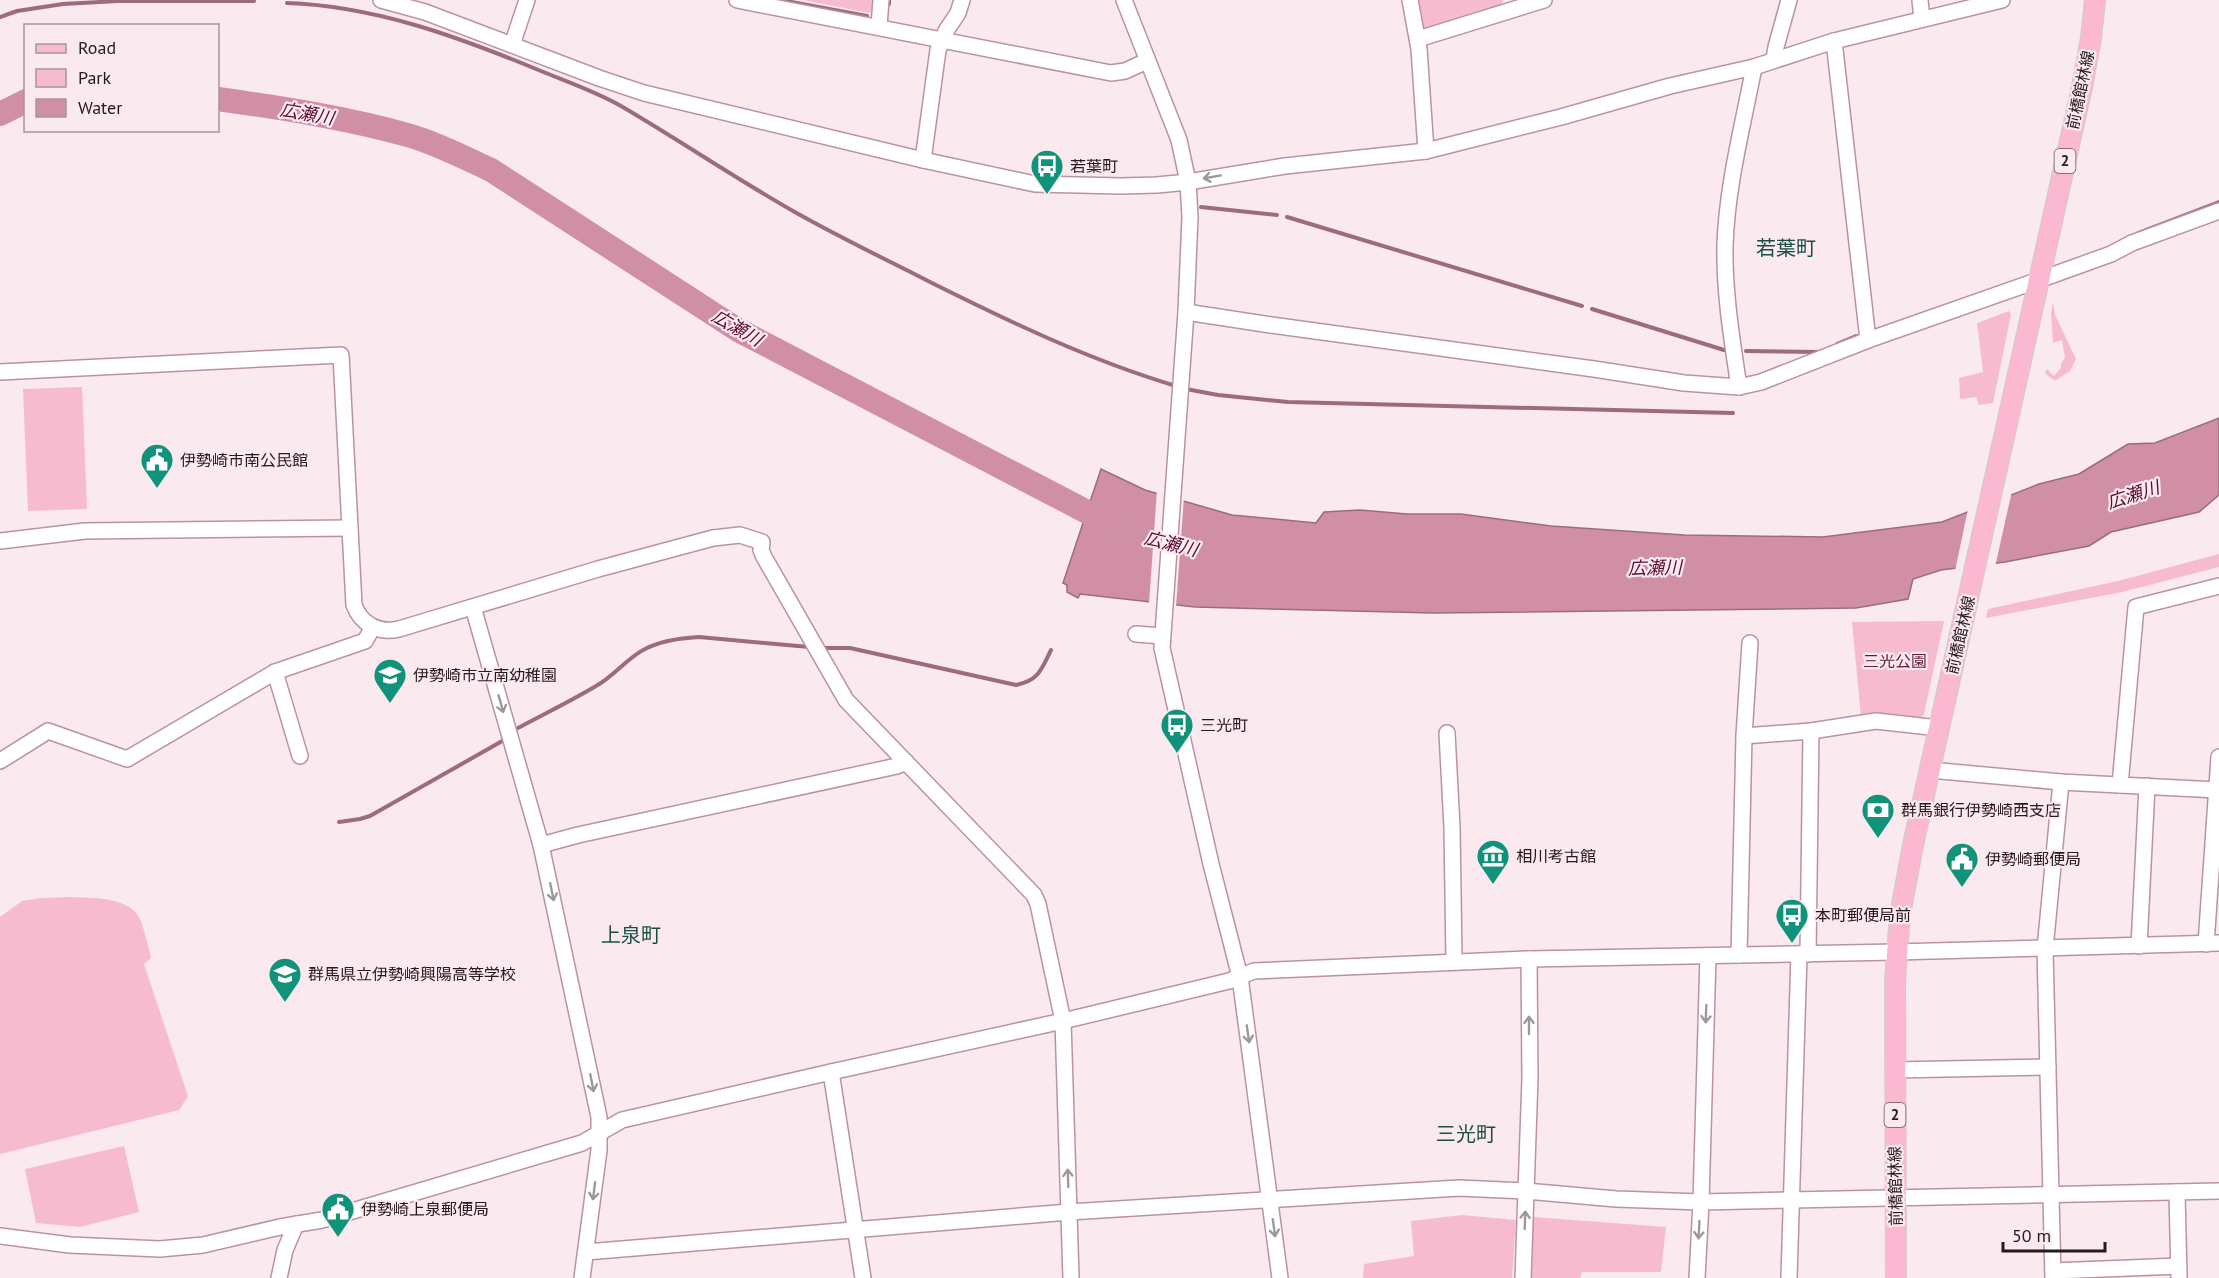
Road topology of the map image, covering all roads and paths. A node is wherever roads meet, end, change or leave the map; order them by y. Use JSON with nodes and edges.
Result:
{"nodes":[{"id":1,"x":381,"y":0,"type":"edge"},
{"id":2,"x":527,"y":0,"type":"edge"},
{"id":3,"x":737,"y":0,"type":"edge"},
{"id":4,"x":881,"y":0,"type":"edge"},
{"id":5,"x":962,"y":0,"type":"edge"},
{"id":6,"x":1124,"y":0,"type":"edge"},
{"id":7,"x":1410,"y":0,"type":"edge"},
{"id":8,"x":1544,"y":0,"type":"edge"},
{"id":9,"x":1789,"y":0,"type":"edge"},
{"id":10,"x":1920,"y":0,"type":"edge"},
{"id":11,"x":2002,"y":0,"type":"edge"},
{"id":12,"x":2095,"y":0,"type":"edge"},
{"id":13,"x":1510,"y":5,"type":"edge"},
{"id":14,"x":1922,"y":19,"type":"junction"},
{"id":15,"x":879,"y":27,"type":"junction"},
{"id":16,"x":1418,"y":39,"type":"junction"},
{"id":17,"x":942,"y":40,"type":"junction"},
{"id":18,"x":1834,"y":41,"type":"junction"},
{"id":19,"x":512,"y":45,"type":"junction"},
{"id":20,"x":1147,"y":60,"type":"junction"},
{"id":21,"x":1774,"y":60,"type":"junction"},
{"id":22,"x":1754,"y":67,"type":"junction"},
{"id":23,"x":1426,"y":151,"type":"junction"},
{"id":24,"x":922,"y":160,"type":"junction"},
{"id":25,"x":1188,"y":182,"type":"junction"},
{"id":26,"x":2219,"y":211,"type":"edge"},
{"id":27,"x":2039,"y":280,"type":"junction"},
{"id":28,"x":1186,"y":312,"type":"junction"},
{"id":29,"x":1869,"y":340,"type":"junction"},
{"id":30,"x":0,"y":372,"type":"edge"},
{"id":31,"x":1739,"y":387,"type":"junction"},
{"id":32,"x":350,"y":528,"type":"junction"},
{"id":33,"x":0,"y":541,"type":"edge"},
{"id":34,"x":2219,"y":586,"type":"edge"},
{"id":35,"x":473,"y":607,"type":"junction"},
{"id":36,"x":373,"y":627,"type":"junction"},
{"id":37,"x":1162,"y":631,"type":"junction"},
{"id":38,"x":1136,"y":634,"type":"dead end"},
{"id":39,"x":1750,"y":643,"type":"dead end"},
{"id":40,"x":274,"y":672,"type":"junction"},
{"id":41,"x":1939,"y":728,"type":"junction"},
{"id":42,"x":1811,"y":731,"type":"junction"},
{"id":43,"x":1448,"y":733,"type":"dead end"},
{"id":44,"x":1744,"y":736,"type":"junction"},
{"id":45,"x":300,"y":756,"type":"dead end"},
{"id":46,"x":2219,"y":757,"type":"edge"},
{"id":47,"x":0,"y":761,"type":"edge"},
{"id":48,"x":906,"y":762,"type":"junction"},
{"id":49,"x":2219,"y":766,"type":"edge"},
{"id":50,"x":1930,"y":770,"type":"junction"},
{"id":51,"x":2061,"y":782,"type":"junction"},
{"id":52,"x":2120,"y":785,"type":"junction"},
{"id":53,"x":2147,"y":786,"type":"junction"},
{"id":54,"x":2217,"y":790,"type":"junction"},
{"id":55,"x":541,"y":845,"type":"junction"},
{"id":56,"x":2213,"y":943,"type":"edge"},
{"id":57,"x":2139,"y":946,"type":"junction"},
{"id":58,"x":2045,"y":949,"type":"junction"},
{"id":59,"x":1896,"y":952,"type":"junction"},
{"id":60,"x":1803,"y":954,"type":"junction"},
{"id":61,"x":1739,"y":955,"type":"junction"},
{"id":62,"x":1708,"y":956,"type":"junction"},
{"id":63,"x":1529,"y":959,"type":"junction"},
{"id":64,"x":1454,"y":961,"type":"junction"},
{"id":65,"x":1240,"y":977,"type":"junction"},
{"id":66,"x":1063,"y":1022,"type":"junction"},
{"id":67,"x":2048,"y":1067,"type":"junction"},
{"id":68,"x":1894,"y":1070,"type":"junction"},
{"id":69,"x":831,"y":1071,"type":"junction"},
{"id":70,"x":601,"y":1133,"type":"junction"},
{"id":71,"x":1526,"y":1191,"type":"junction"},
{"id":72,"x":2219,"y":1191,"type":"edge"},
{"id":73,"x":2177,"y":1192,"type":"junction"},
{"id":74,"x":2051,"y":1194,"type":"junction"},
{"id":75,"x":1895,"y":1197,"type":"junction"},
{"id":76,"x":1270,"y":1199,"type":"junction"},
{"id":77,"x":1792,"y":1199,"type":"junction"},
{"id":78,"x":1701,"y":1202,"type":"junction"},
{"id":79,"x":1069,"y":1212,"type":"junction"},
{"id":80,"x":296,"y":1224,"type":"junction"},
{"id":81,"x":856,"y":1230,"type":"junction"},
{"id":82,"x":0,"y":1236,"type":"edge"},
{"id":83,"x":586,"y":1252,"type":"junction"},
{"id":84,"x":2179,"y":1272,"type":"edge"},
{"id":85,"x":2053,"y":1274,"type":"edge"},
{"id":86,"x":279,"y":1278,"type":"edge"},
{"id":87,"x":582,"y":1278,"type":"edge"},
{"id":88,"x":863,"y":1278,"type":"edge"},
{"id":89,"x":1071,"y":1278,"type":"edge"},
{"id":90,"x":1280,"y":1278,"type":"edge"},
{"id":91,"x":1523,"y":1278,"type":"edge"},
{"id":92,"x":1697,"y":1278,"type":"edge"},
{"id":93,"x":1789,"y":1278,"type":"edge"},
{"id":94,"x":1896,"y":1278,"type":"edge"}],
"edges":[{"from":1,"to":19,"type":"street"},
{"from":2,"to":19,"type":"street"},
{"from":3,"to":15,"type":"street"},
{"from":4,"to":15,"type":"street"},
{"from":5,"to":17,"type":"street"},
{"from":6,"to":20,"type":"street"},
{"from":7,"to":16,"type":"street"},
{"from":8,"to":13,"type":"street"},
{"from":9,"to":21,"type":"street"},
{"from":10,"to":14,"type":"street"},
{"from":11,"to":14,"type":"street"},
{"from":12,"to":27,"type":"main road","name":"前橋館林線","number":"2"},
{"from":13,"to":16,"type":"street"},
{"from":14,"to":18,"type":"street"},
{"from":15,"to":17,"type":"street"},
{"from":16,"to":23,"type":"street"},
{"from":17,"to":20,"type":"street"},
{"from":17,"to":24,"type":"street"},
{"from":18,"to":21,"type":"street"},
{"from":18,"to":29,"type":"street"},
{"from":19,"to":24,"type":"street"},
{"from":20,"to":25,"type":"street"},
{"from":21,"to":22,"type":"street"},
{"from":22,"to":23,"type":"street"},
{"from":22,"to":31,"type":"street"},
{"from":23,"to":25,"type":"street","one_way":true},
{"from":24,"to":25,"type":"street"},
{"from":25,"to":28,"type":"street"},
{"from":26,"to":27,"type":"street"},
{"from":27,"to":29,"type":"street"},
{"from":27,"to":41,"type":"main road","name":"前橋館林線","number":"2"},
{"from":28,"to":31,"type":"street"},
{"from":28,"to":37,"type":"street"},
{"from":29,"to":31,"type":"street"},
{"from":30,"to":32,"type":"street"},
{"from":32,"to":33,"type":"street"},
{"from":32,"to":36,"type":"street"},
{"from":34,"to":52,"type":"street"},
{"from":35,"to":36,"type":"street"},
{"from":35,"to":48,"type":"street"},
{"from":35,"to":55,"type":"street","one_way":true},
{"from":36,"to":40,"type":"street"},
{"from":37,"to":38,"type":"street"},
{"from":37,"to":65,"type":"street"},
{"from":39,"to":44,"type":"street"},
{"from":40,"to":45,"type":"street"},
{"from":40,"to":47,"type":"street"},
{"from":41,"to":42,"type":"street"},
{"from":41,"to":50,"type":"main road","name":"前橋館林線","number":"2"},
{"from":42,"to":44,"type":"street"},
{"from":42,"to":60,"type":"street"},
{"from":43,"to":64,"type":"street"},
{"from":44,"to":61,"type":"street"},
{"from":46,"to":49,"type":"street"},
{"from":48,"to":55,"type":"street"},
{"from":48,"to":66,"type":"street"},
{"from":49,"to":54,"type":"street"},
{"from":50,"to":51,"type":"street"},
{"from":50,"to":59,"type":"main road","name":"前橋館林線","number":"2"},
{"from":51,"to":52,"type":"street"},
{"from":51,"to":58,"type":"street"},
{"from":52,"to":53,"type":"street"},
{"from":53,"to":54,"type":"street"},
{"from":53,"to":57,"type":"street"},
{"from":54,"to":56,"type":"street"},
{"from":55,"to":70,"type":"street","one_way":true},
{"from":56,"to":57,"type":"street"},
{"from":57,"to":58,"type":"street"},
{"from":58,"to":59,"type":"street"},
{"from":58,"to":67,"type":"street"},
{"from":59,"to":60,"type":"street"},
{"from":59,"to":68,"type":"main road","name":"前橋館林線","number":"2"},
{"from":60,"to":61,"type":"street"},
{"from":60,"to":77,"type":"street"},
{"from":61,"to":62,"type":"street"},
{"from":62,"to":63,"type":"street"},
{"from":62,"to":78,"type":"street","one_way":true},
{"from":63,"to":64,"type":"street"},
{"from":71,"to":63,"type":"street","one_way":true},
{"from":64,"to":65,"type":"street"},
{"from":65,"to":66,"type":"street"},
{"from":65,"to":76,"type":"street","one_way":true},
{"from":66,"to":69,"type":"street"},
{"from":79,"to":66,"type":"street","one_way":true},
{"from":67,"to":68,"type":"street"},
{"from":67,"to":74,"type":"street"},
{"from":68,"to":75,"type":"main road","name":"前橋館林線","number":"2"},
{"from":69,"to":70,"type":"street"},
{"from":69,"to":81,"type":"street"},
{"from":70,"to":80,"type":"street"},
{"from":70,"to":83,"type":"street","one_way":true},
{"from":71,"to":76,"type":"street"},
{"from":71,"to":78,"type":"street"},
{"from":91,"to":71,"type":"street","one_way":true},
{"from":72,"to":73,"type":"street"},
{"from":73,"to":74,"type":"street"},
{"from":73,"to":84,"type":"street"},
{"from":74,"to":75,"type":"street"},
{"from":74,"to":85,"type":"street"},
{"from":75,"to":77,"type":"street"},
{"from":75,"to":94,"type":"main road","name":"前橋館林線","number":"2"},
{"from":76,"to":79,"type":"street"},
{"from":76,"to":90,"type":"street","one_way":true},
{"from":77,"to":78,"type":"street"},
{"from":77,"to":93,"type":"street"},
{"from":78,"to":92,"type":"street","one_way":true},
{"from":79,"to":81,"type":"street"},
{"from":79,"to":89,"type":"street"},
{"from":80,"to":82,"type":"street"},
{"from":80,"to":86,"type":"street"},
{"from":81,"to":83,"type":"street"},
{"from":81,"to":88,"type":"street"},
{"from":83,"to":87,"type":"street"},
{"from":84,"to":85,"type":"street"}]}
